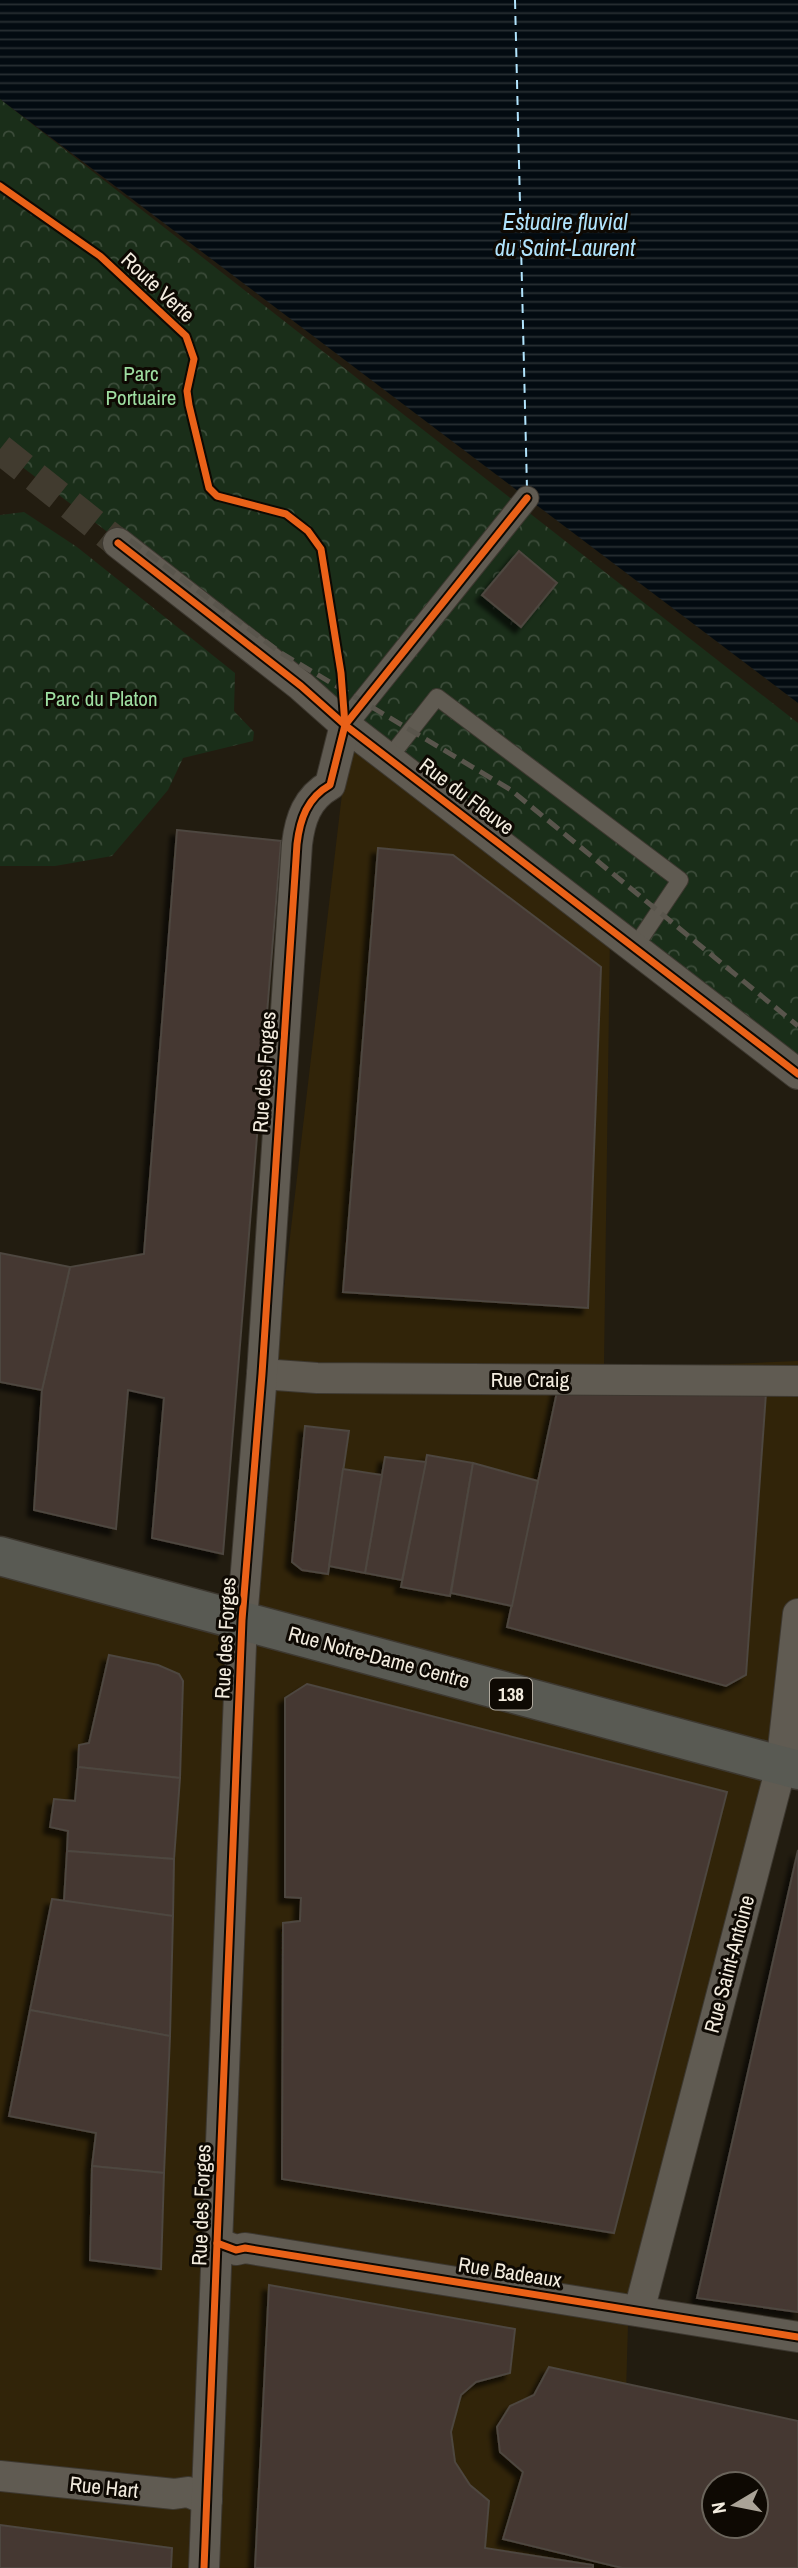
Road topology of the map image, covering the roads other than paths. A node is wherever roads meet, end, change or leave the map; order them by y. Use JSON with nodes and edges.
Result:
{"nodes":[{"id":1,"x":527,"y":498,"type":"dead end"},
{"id":2,"x":118,"y":543,"type":"tunnel mouth"},
{"id":3,"x":345,"y":725,"type":"junction"},
{"id":4,"x":389,"y":758,"type":"junction"},
{"id":5,"x":635,"y":947,"type":"junction"},
{"id":6,"x":798,"y":1074,"type":"edge"},
{"id":7,"x":262,"y":1374,"type":"junction"},
{"id":8,"x":798,"y":1381,"type":"edge"},
{"id":9,"x":0,"y":1556,"type":"edge"},
{"id":10,"x":798,"y":1614,"type":"edge"},
{"id":11,"x":242,"y":1620,"type":"junction"},
{"id":12,"x":789,"y":1768,"type":"edge"},
{"id":13,"x":217,"y":2244,"type":"junction"},
{"id":14,"x":639,"y":2311,"type":"junction"},
{"id":15,"x":798,"y":2337,"type":"edge"},
{"id":16,"x":0,"y":2476,"type":"edge"},
{"id":17,"x":207,"y":2500,"type":"junction"},
{"id":18,"x":204,"y":2568,"type":"edge"}],
"edges":[{"from":1,"to":3,"type":"street"},
{"from":2,"to":3,"type":"street","name":"Rue du Fleuve"},
{"from":3,"to":4,"type":"street","name":"Rue du Fleuve"},
{"from":3,"to":7,"type":"street","name":"Rue des Forges"},
{"from":4,"to":5,"type":"street","name":"Rue du Fleuve"},
{"from":4,"to":5,"type":"lane"},
{"from":5,"to":6,"type":"street","name":"Rue du Fleuve"},
{"from":7,"to":8,"type":"street","name":"Rue Craig"},
{"from":7,"to":11,"type":"street","name":"Rue des Forges"},
{"from":9,"to":11,"type":"main road","name":"Rue Notre-Dame Centre","number":"138"},
{"from":10,"to":12,"type":"street","name":"Rue Saint-Antoine"},
{"from":11,"to":12,"type":"main road","name":"Rue Notre-Dame Centre","number":"138"},
{"from":11,"to":13,"type":"street","name":"Rue des Forges"},
{"from":12,"to":14,"type":"street","name":"Rue Saint-Antoine"},
{"from":13,"to":14,"type":"street","name":"Rue Badeaux"},
{"from":13,"to":17,"type":"street","name":"Rue des Forges"},
{"from":14,"to":15,"type":"street","name":"Rue Badeaux"},
{"from":16,"to":17,"type":"street","name":"Rue Hart"},
{"from":17,"to":18,"type":"street","name":"Rue des Forges"}]}
